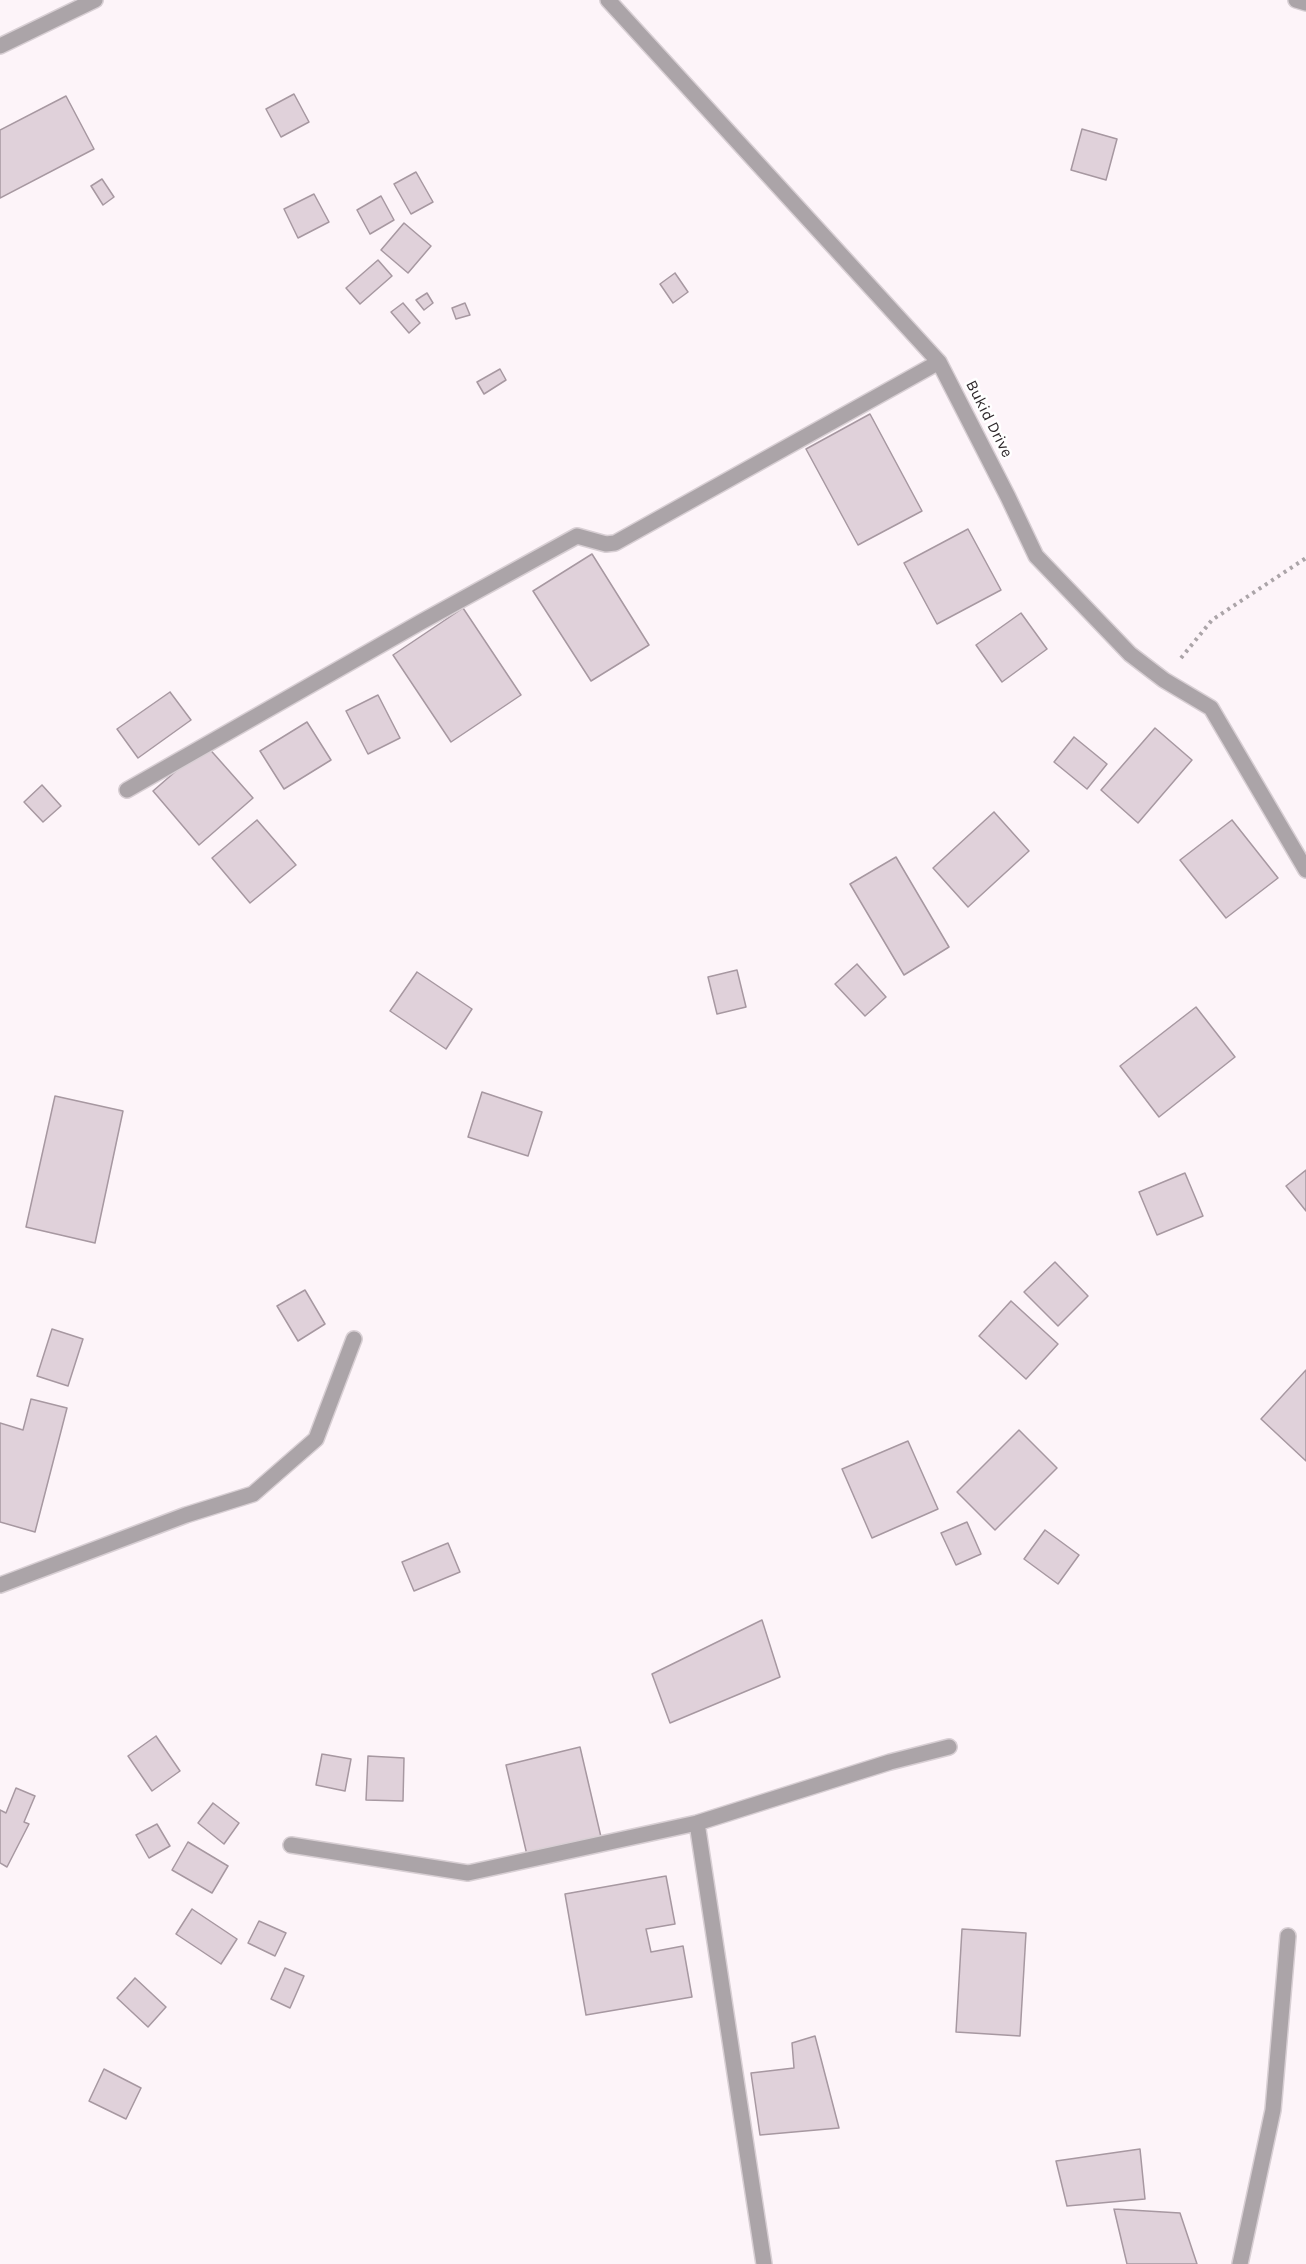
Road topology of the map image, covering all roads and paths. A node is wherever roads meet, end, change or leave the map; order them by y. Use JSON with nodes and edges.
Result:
{"nodes":[{"id":1,"x":94,"y":0,"type":"edge"},
{"id":2,"x":608,"y":0,"type":"edge"},
{"id":3,"x":1296,"y":0,"type":"edge"},
{"id":4,"x":1306,"y":3,"type":"edge"},
{"id":5,"x":0,"y":46,"type":"edge"},
{"id":6,"x":939,"y":362,"type":"junction"},
{"id":7,"x":1306,"y":558,"type":"edge"},
{"id":8,"x":1164,"y":680,"type":"junction"},
{"id":9,"x":127,"y":790,"type":"dead end"},
{"id":10,"x":1306,"y":870,"type":"edge"},
{"id":11,"x":354,"y":1339,"type":"dead end"},
{"id":12,"x":0,"y":1585,"type":"edge"},
{"id":13,"x":950,"y":1747,"type":"dead end"},
{"id":14,"x":697,"y":1823,"type":"junction"},
{"id":15,"x":291,"y":1845,"type":"dead end"},
{"id":16,"x":1288,"y":1936,"type":"dead end"},
{"id":17,"x":764,"y":2264,"type":"edge"},
{"id":18,"x":1240,"y":2264,"type":"edge"}],
"edges":[{"from":1,"to":5,"type":"street"},
{"from":2,"to":6,"type":"street","name":"Bukid Drive"},
{"from":3,"to":4,"type":"street"},
{"from":6,"to":8,"type":"street","name":"Bukid Drive"},
{"from":6,"to":9,"type":"street"},
{"from":7,"to":8,"type":"path"},
{"from":8,"to":10,"type":"street","name":"Bukid Drive"},
{"from":11,"to":12,"type":"street"},
{"from":13,"to":14,"type":"street"},
{"from":14,"to":15,"type":"street"},
{"from":14,"to":17,"type":"street"},
{"from":16,"to":18,"type":"street"}]}
